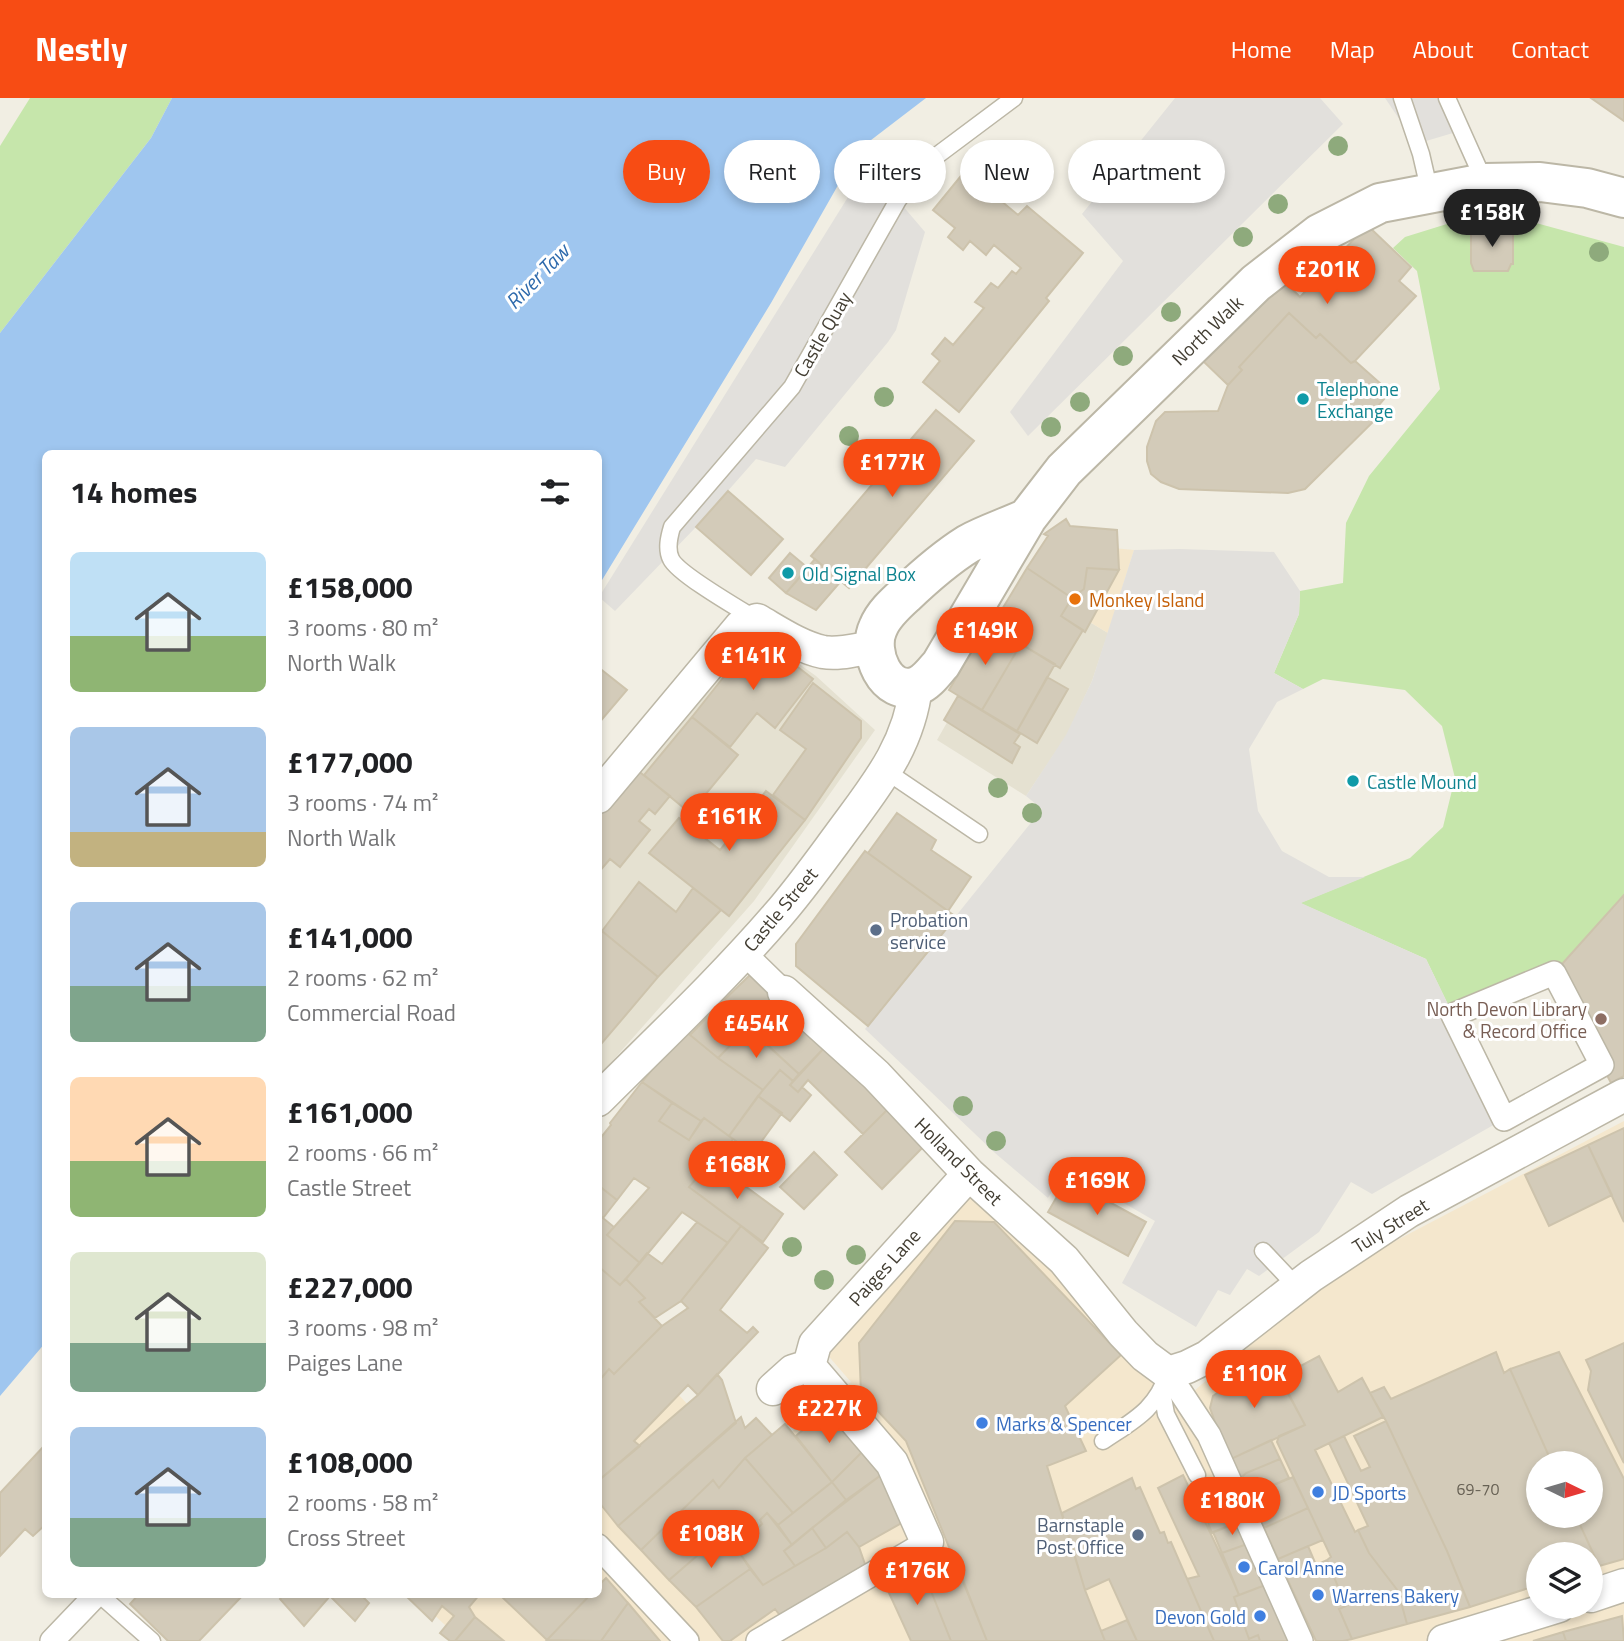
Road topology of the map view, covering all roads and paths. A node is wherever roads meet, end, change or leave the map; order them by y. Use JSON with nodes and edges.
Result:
{"nodes":[{"id":1,"x":1014,"y":98,"type":"edge"},
{"id":2,"x":1403,"y":98,"type":"edge"},
{"id":3,"x":1447,"y":98,"type":"edge"},
{"id":4,"x":1485,"y":183,"type":"junction"},
{"id":5,"x":1430,"y":193,"type":"junction"},
{"id":6,"x":1624,"y":198,"type":"edge"},
{"id":7,"x":1027,"y":518,"type":"junction"},
{"id":8,"x":757,"y":620,"type":"junction"},
{"id":9,"x":874,"y":647,"type":"junction"},
{"id":10,"x":916,"y":686,"type":"junction"},
{"id":11,"x":886,"y":771,"type":"junction"},
{"id":12,"x":602,"y":792,"type":"edge"},
{"id":13,"x":979,"y":834,"type":"dead end"},
{"id":14,"x":744,"y":953,"type":"junction"},
{"id":15,"x":784,"y":992,"type":"joint"},
{"id":16,"x":1453,"y":1015,"type":"joint"},
{"id":17,"x":1624,"y":1095,"type":"edge"},
{"id":18,"x":602,"y":1096,"type":"edge"},
{"id":19,"x":969,"y":1174,"type":"junction"},
{"id":20,"x":1263,"y":1251,"type":"dead end"},
{"id":21,"x":1297,"y":1287,"type":"junction"},
{"id":22,"x":808,"y":1366,"type":"junction"},
{"id":23,"x":1165,"y":1382,"type":"junction"},
{"id":24,"x":773,"y":1389,"type":"dead end"},
{"id":25,"x":1103,"y":1441,"type":"dead end"},
{"id":26,"x":1197,"y":1475,"type":"dead end"},
{"id":27,"x":927,"y":1542,"type":"joint"},
{"id":28,"x":602,"y":1550,"type":"edge"},
{"id":29,"x":1624,"y":1585,"type":"edge"},
{"id":30,"x":1603,"y":1592,"type":"edge"},
{"id":31,"x":94,"y":1598,"type":"edge"},
{"id":32,"x":103,"y":1598,"type":"edge"},
{"id":33,"x":1526,"y":1616,"type":"edge"},
{"id":34,"x":52,"y":1641,"type":"edge"},
{"id":35,"x":152,"y":1641,"type":"edge"},
{"id":36,"x":687,"y":1641,"type":"edge"},
{"id":37,"x":758,"y":1641,"type":"edge"},
{"id":38,"x":1301,"y":1641,"type":"edge"},
{"id":39,"x":1444,"y":1641,"type":"edge"}],
"edges":[{"from":1,"to":8,"type":"lane","name":"Castle Quay"},
{"from":2,"to":5,"type":"lane"},
{"from":3,"to":4,"type":"lane"},
{"from":4,"to":5,"type":"street","name":"North Walk"},
{"from":4,"to":6,"type":"street","name":"North Walk"},
{"from":5,"to":7,"type":"street","name":"North Walk"},
{"from":7,"to":9,"type":"street"},
{"from":7,"to":10,"type":"street","name":"North Walk"},
{"from":8,"to":9,"type":"street"},
{"from":8,"to":12,"type":"street"},
{"from":9,"to":10,"type":"street"},
{"from":10,"to":11,"type":"street","name":"Castle Street"},
{"from":11,"to":13,"type":"lane"},
{"from":11,"to":14,"type":"street","name":"Castle Street"},
{"from":14,"to":15,"type":"street","name":"Holland Street"},
{"from":14,"to":18,"type":"street","name":"Castle Street"},
{"from":15,"to":19,"type":"street","name":"Holland Street"},
{"from":16,"to":16,"type":"street"},
{"from":17,"to":21,"type":"street","name":"Tuly Street"},
{"from":19,"to":22,"type":"street","name":"Paiges Lane"},
{"from":19,"to":23,"type":"street","name":"Holland Street"},
{"from":20,"to":21,"type":"lane"},
{"from":21,"to":23,"type":"street","name":"Tuly Street"},
{"from":22,"to":24,"type":"street"},
{"from":22,"to":27,"type":"street"},
{"from":23,"to":25,"type":"lane"},
{"from":23,"to":26,"type":"lane"},
{"from":23,"to":38,"type":"street"},
{"from":27,"to":37,"type":"street"},
{"from":28,"to":36,"type":"street"},
{"from":29,"to":30,"type":"street"},
{"from":31,"to":34,"type":"street"},
{"from":32,"to":35,"type":"lane"},
{"from":33,"to":39,"type":"street"}]}
